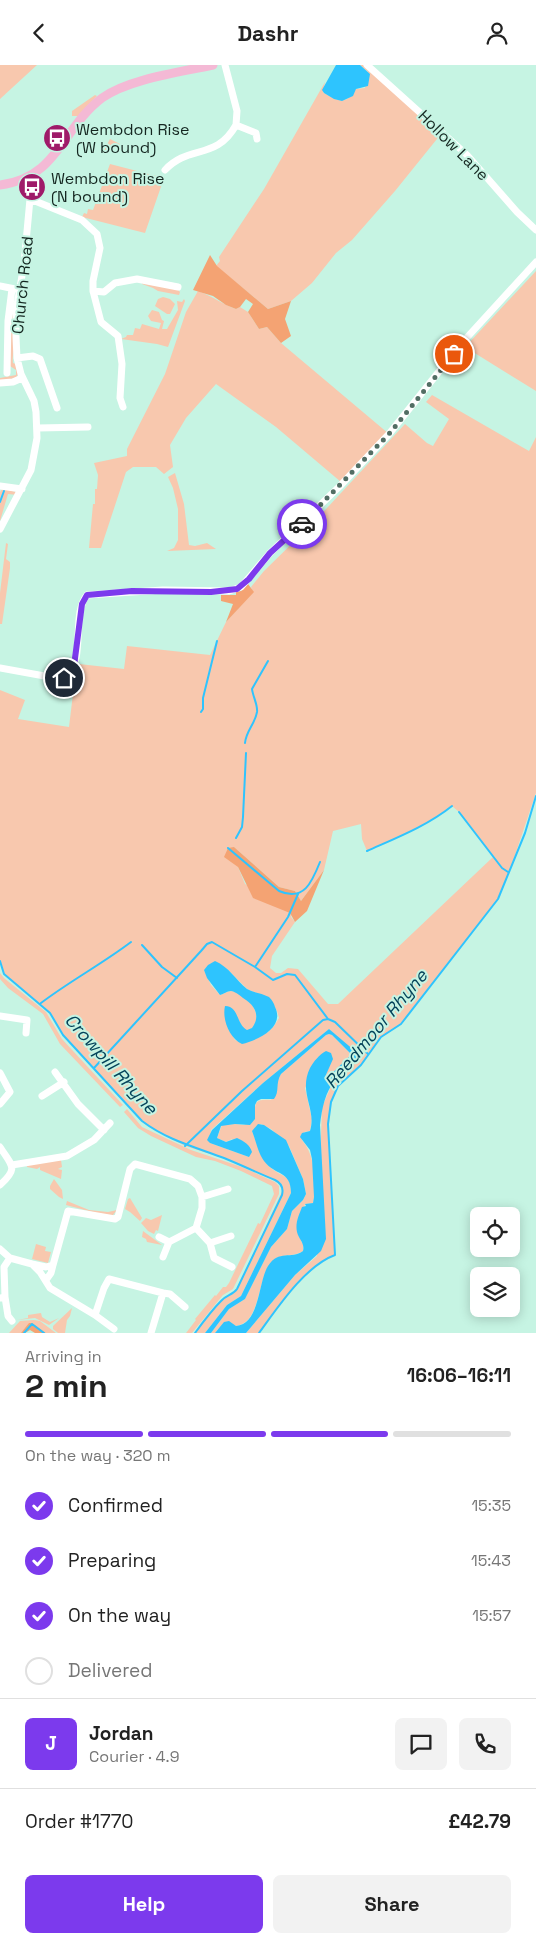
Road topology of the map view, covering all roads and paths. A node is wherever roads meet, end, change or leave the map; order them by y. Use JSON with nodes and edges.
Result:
{"nodes":[{"id":1,"x":213,"y":65,"type":"edge"},
{"id":2,"x":226,"y":65,"type":"edge"},
{"id":3,"x":367,"y":65,"type":"edge"},
{"id":4,"x":236,"y":125,"type":"junction"},
{"id":5,"x":257,"y":139,"type":"dead end"},
{"id":6,"x":165,"y":170,"type":"dead end"},
{"id":7,"x":22,"y":180,"type":"junction"},
{"id":8,"x":0,"y":185,"type":"edge"},
{"id":9,"x":30,"y":199,"type":"junction"},
{"id":10,"x":536,"y":230,"type":"edge"},
{"id":11,"x":536,"y":262,"type":"edge"},
{"id":12,"x":0,"y":286,"type":"edge"},
{"id":13,"x":178,"y":287,"type":"dead end"},
{"id":14,"x":16,"y":289,"type":"junction"},
{"id":15,"x":93,"y":291,"type":"junction"},
{"id":16,"x":17,"y":358,"type":"junction"},
{"id":17,"x":7,"y":373,"type":"dead end"},
{"id":18,"x":22,"y":378,"type":"junction"},
{"id":19,"x":0,"y":383,"type":"edge"},
{"id":20,"x":123,"y":407,"type":"dead end"},
{"id":21,"x":57,"y":408,"type":"dead end"},
{"id":22,"x":88,"y":427,"type":"dead end"},
{"id":23,"x":38,"y":428,"type":"junction"},
{"id":24,"x":0,"y":486,"type":"edge"},
{"id":25,"x":22,"y":489,"type":"junction"},
{"id":26,"x":0,"y":529,"type":"edge"},
{"id":27,"x":0,"y":668,"type":"edge"},
{"id":28,"x":0,"y":1016,"type":"edge"},
{"id":29,"x":26,"y":1033,"type":"dead end"},
{"id":30,"x":55,"y":1072,"type":"dead end"},
{"id":31,"x":0,"y":1073,"type":"edge"},
{"id":32,"x":64,"y":1083,"type":"junction"},
{"id":33,"x":42,"y":1096,"type":"dead end"},
{"id":34,"x":0,"y":1104,"type":"edge"},
{"id":35,"x":110,"y":1123,"type":"dead end"},
{"id":36,"x":104,"y":1130,"type":"junction"},
{"id":37,"x":0,"y":1147,"type":"edge"},
{"id":38,"x":12,"y":1165,"type":"junction"},
{"id":39,"x":0,"y":1185,"type":"edge"},
{"id":40,"x":228,"y":1189,"type":"dead end"},
{"id":41,"x":202,"y":1197,"type":"junction"},
{"id":42,"x":196,"y":1228,"type":"junction"},
{"id":43,"x":231,"y":1236,"type":"dead end"},
{"id":44,"x":158,"y":1237,"type":"dead end"},
{"id":45,"x":169,"y":1242,"type":"junction"},
{"id":46,"x":210,"y":1243,"type":"junction"},
{"id":47,"x":0,"y":1249,"type":"edge"},
{"id":48,"x":164,"y":1257,"type":"dead end"},
{"id":49,"x":10,"y":1258,"type":"junction"},
{"id":50,"x":32,"y":1264,"type":"junction"},
{"id":51,"x":53,"y":1265,"type":"junction"},
{"id":52,"x":232,"y":1267,"type":"dead end"},
{"id":53,"x":46,"y":1280,"type":"junction"},
{"id":54,"x":163,"y":1293,"type":"junction"},
{"id":55,"x":3,"y":1297,"type":"edge"},
{"id":56,"x":185,"y":1307,"type":"dead end"},
{"id":57,"x":95,"y":1315,"type":"junction"},
{"id":58,"x":12,"y":1321,"type":"dead end"},
{"id":59,"x":114,"y":1329,"type":"edge"},
{"id":60,"x":151,"y":1333,"type":"edge"}],
"edges":[{"from":1,"to":7,"type":"main road"},
{"from":2,"to":4,"type":"street"},
{"from":3,"to":10,"type":"street","name":"Hollow Lane"},
{"from":4,"to":5,"type":"street"},
{"from":4,"to":6,"type":"street"},
{"from":7,"to":8,"type":"main road"},
{"from":7,"to":9,"type":"street","name":"Church Road"},
{"from":9,"to":14,"type":"street","name":"Church Road"},
{"from":9,"to":15,"type":"street"},
{"from":11,"to":27,"type":"street"},
{"from":12,"to":14,"type":"street"},
{"from":13,"to":15,"type":"street"},
{"from":14,"to":16,"type":"street","name":"Church Road"},
{"from":14,"to":17,"type":"street","name":"Church Road"},
{"from":15,"to":20,"type":"street"},
{"from":16,"to":18,"type":"street","name":"Church Road"},
{"from":16,"to":21,"type":"street"},
{"from":18,"to":19,"type":"street"},
{"from":18,"to":23,"type":"street","name":"Church Road"},
{"from":22,"to":23,"type":"street"},
{"from":23,"to":25,"type":"street","name":"Church Road"},
{"from":24,"to":25,"type":"street"},
{"from":25,"to":26,"type":"street","name":"Church Road"},
{"from":28,"to":29,"type":"street"},
{"from":30,"to":32,"type":"street"},
{"from":31,"to":34,"type":"street"},
{"from":32,"to":33,"type":"street"},
{"from":32,"to":36,"type":"street"},
{"from":35,"to":36,"type":"street"},
{"from":36,"to":38,"type":"street"},
{"from":37,"to":38,"type":"street"},
{"from":38,"to":39,"type":"street"},
{"from":40,"to":41,"type":"street"},
{"from":41,"to":42,"type":"street"},
{"from":41,"to":51,"type":"street"},
{"from":42,"to":45,"type":"street"},
{"from":42,"to":46,"type":"street"},
{"from":43,"to":46,"type":"street"},
{"from":44,"to":45,"type":"street"},
{"from":45,"to":48,"type":"street"},
{"from":46,"to":52,"type":"street"},
{"from":47,"to":49,"type":"street"},
{"from":49,"to":50,"type":"street"},
{"from":49,"to":55,"type":"street"},
{"from":50,"to":51,"type":"street"},
{"from":50,"to":53,"type":"street"},
{"from":51,"to":53,"type":"street"},
{"from":53,"to":57,"type":"street"},
{"from":54,"to":56,"type":"street"},
{"from":54,"to":57,"type":"street"},
{"from":54,"to":60,"type":"street"},
{"from":55,"to":58,"type":"street"},
{"from":57,"to":59,"type":"street"}]}
